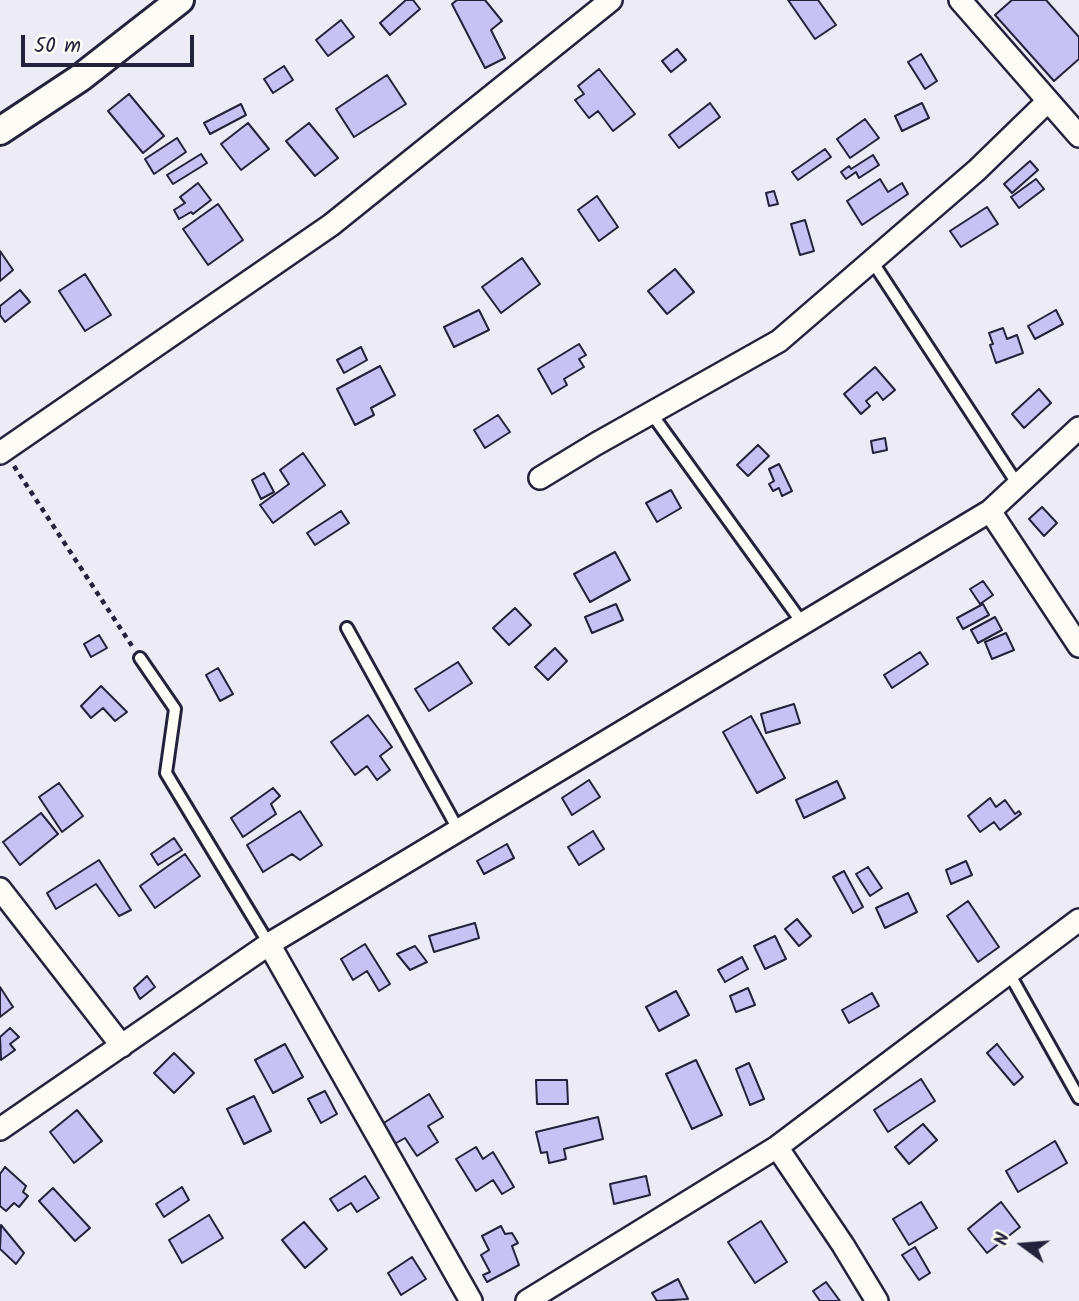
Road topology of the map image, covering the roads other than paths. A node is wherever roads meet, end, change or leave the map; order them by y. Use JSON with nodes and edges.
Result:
{"nodes":[{"id":1,"x":180,"y":0,"type":"edge"},
{"id":2,"x":611,"y":0,"type":"edge"},
{"id":3,"x":960,"y":0,"type":"edge"},
{"id":4,"x":1047,"y":102,"type":"junction"},
{"id":5,"x":0,"y":131,"type":"edge"},
{"id":6,"x":1079,"y":136,"type":"edge"},
{"id":7,"x":872,"y":261,"type":"junction"},
{"id":8,"x":651,"y":413,"type":"junction"},
{"id":9,"x":1079,"y":428,"type":"edge"},
{"id":10,"x":2,"y":451,"type":"edge"},
{"id":11,"x":540,"y":478,"type":"dead end"},
{"id":12,"x":1018,"y":485,"type":"junction"},
{"id":13,"x":990,"y":511,"type":"junction"},
{"id":14,"x":803,"y":624,"type":"junction"},
{"id":15,"x":347,"y":628,"type":"dead end"},
{"id":16,"x":1079,"y":646,"type":"edge"},
{"id":17,"x":140,"y":658,"type":"road end"},
{"id":18,"x":459,"y":831,"type":"junction"},
{"id":19,"x":0,"y":889,"type":"edge"},
{"id":20,"x":1079,"y":920,"type":"edge"},
{"id":21,"x":270,"y":944,"type":"junction"},
{"id":22,"x":1009,"y":973,"type":"junction"},
{"id":23,"x":122,"y":1046,"type":"junction"},
{"id":24,"x":1079,"y":1097,"type":"edge"},
{"id":25,"x":0,"y":1129,"type":"edge"},
{"id":26,"x":777,"y":1147,"type":"junction"},
{"id":27,"x":471,"y":1301,"type":"edge"},
{"id":28,"x":527,"y":1301,"type":"edge"},
{"id":29,"x":877,"y":1301,"type":"edge"}],
"edges":[{"from":1,"to":5,"type":"street"},
{"from":2,"to":10,"type":"street"},
{"from":3,"to":4,"type":"street"},
{"from":4,"to":6,"type":"street"},
{"from":4,"to":7,"type":"street"},
{"from":7,"to":8,"type":"street"},
{"from":7,"to":12,"type":"lane"},
{"from":8,"to":11,"type":"street"},
{"from":8,"to":14,"type":"lane"},
{"from":9,"to":12,"type":"street"},
{"from":12,"to":13,"type":"street"},
{"from":13,"to":14,"type":"street"},
{"from":13,"to":16,"type":"street"},
{"from":14,"to":18,"type":"street"},
{"from":15,"to":18,"type":"lane"},
{"from":17,"to":21,"type":"lane"},
{"from":18,"to":21,"type":"street"},
{"from":19,"to":23,"type":"street"},
{"from":20,"to":22,"type":"street"},
{"from":21,"to":23,"type":"street"},
{"from":21,"to":27,"type":"street"},
{"from":22,"to":24,"type":"lane"},
{"from":22,"to":26,"type":"street"},
{"from":23,"to":25,"type":"street"},
{"from":26,"to":28,"type":"street"},
{"from":26,"to":29,"type":"street"}]}
